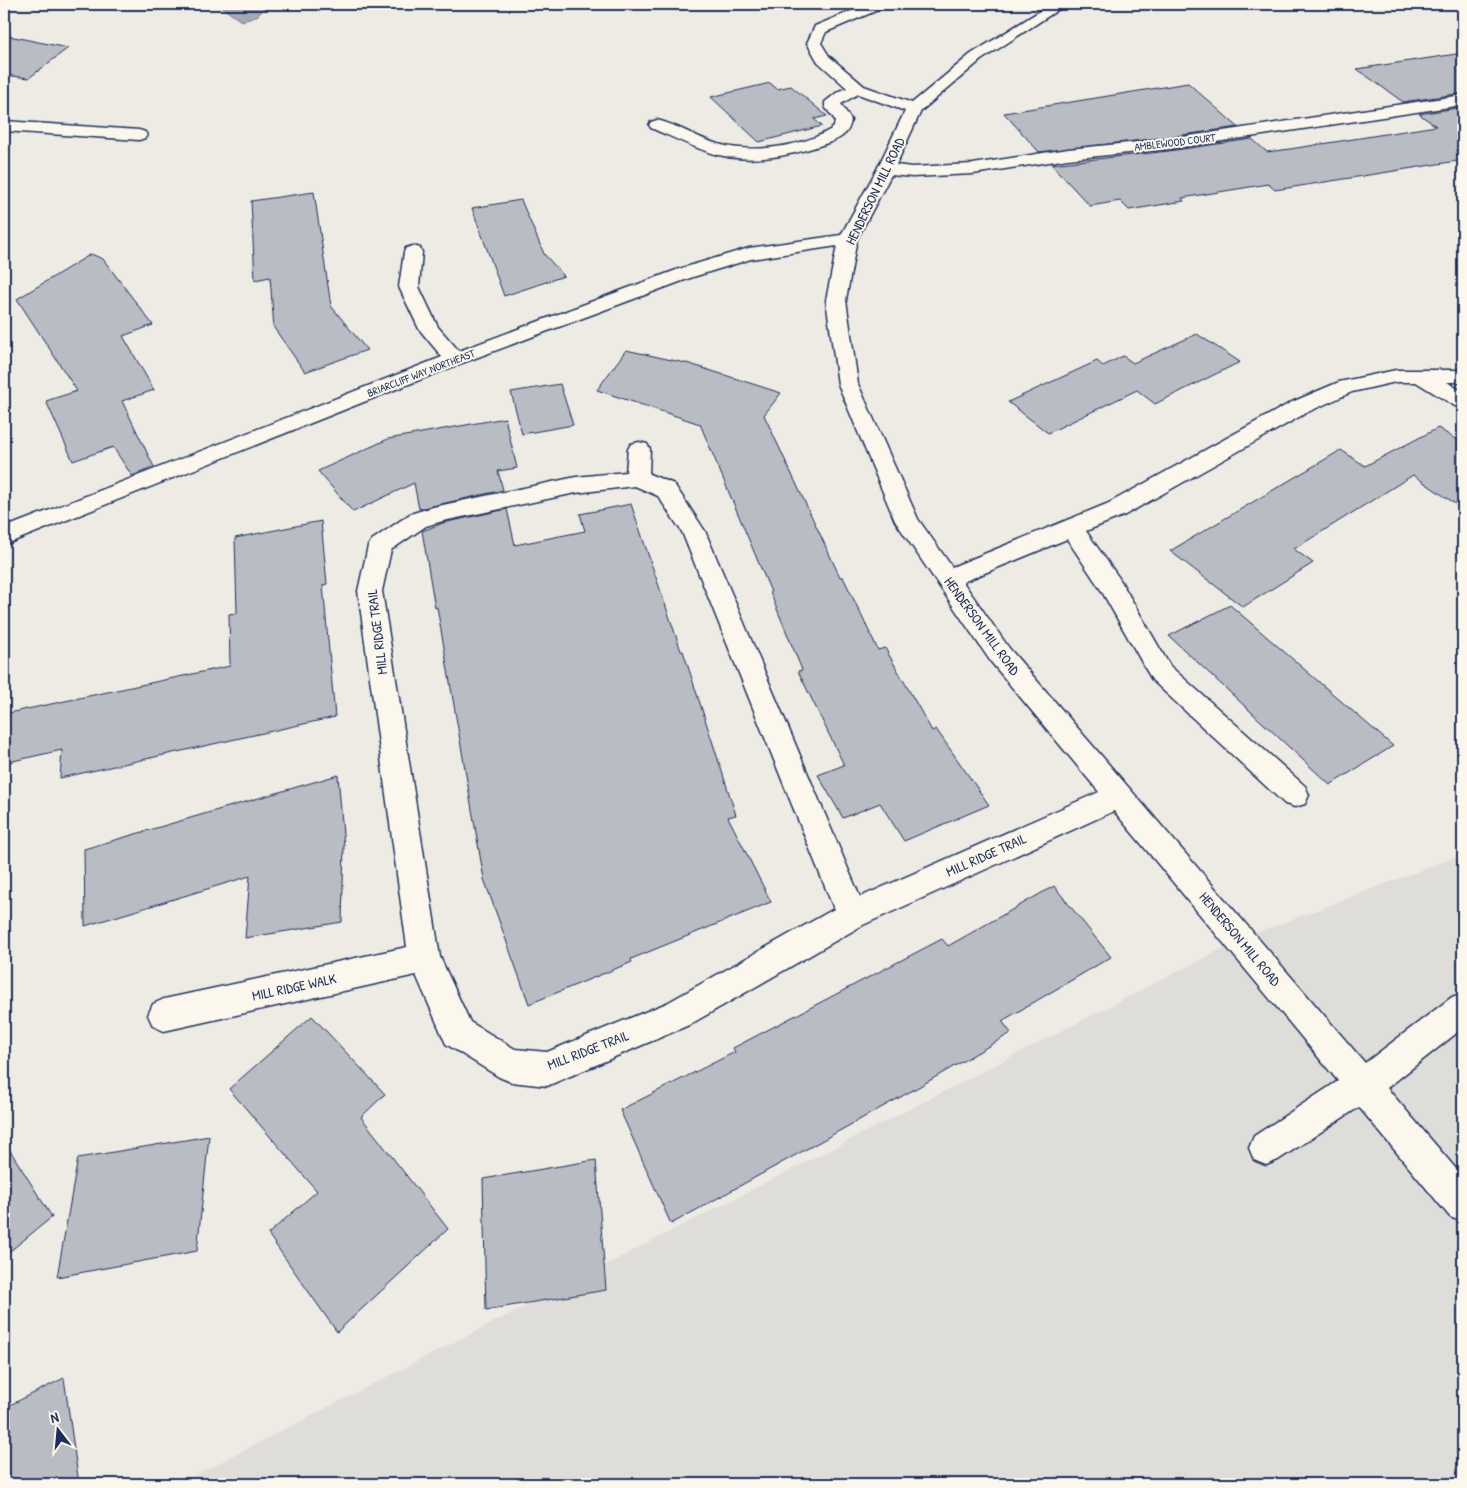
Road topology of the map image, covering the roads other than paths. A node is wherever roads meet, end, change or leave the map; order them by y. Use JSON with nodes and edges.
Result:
{"nodes":[{"id":1,"x":880,"y":4,"type":"edge"},
{"id":2,"x":1060,"y":4,"type":"edge"},
{"id":3,"x":858,"y":89,"type":"junction"},
{"id":4,"x":1463,"y":100,"type":"edge"},
{"id":5,"x":914,"y":109,"type":"junction"},
{"id":6,"x":657,"y":125,"type":"dead end"},
{"id":7,"x":4,"y":126,"type":"edge"},
{"id":8,"x":139,"y":134,"type":"dead end"},
{"id":9,"x":886,"y":169,"type":"junction"},
{"id":10,"x":848,"y":239,"type":"junction"},
{"id":11,"x":413,"y":252,"type":"dead end"},
{"id":12,"x":455,"y":359,"type":"junction"},
{"id":13,"x":1421,"y":376,"type":"junction"},
{"id":14,"x":1463,"y":376,"type":"edge"},
{"id":15,"x":1463,"y":401,"type":"edge"},
{"id":16,"x":638,"y":449,"type":"dead end"},
{"id":17,"x":637,"y":478,"type":"junction"},
{"id":18,"x":1072,"y":528,"type":"junction"},
{"id":19,"x":4,"y":537,"type":"edge"},
{"id":20,"x":947,"y":579,"type":"junction"},
{"id":21,"x":1296,"y":795,"type":"dead end"},
{"id":22,"x":1119,"y":796,"type":"junction"},
{"id":23,"x":852,"y":915,"type":"junction"},
{"id":24,"x":424,"y":958,"type":"junction"},
{"id":25,"x":1463,"y":1008,"type":"edge"},
{"id":26,"x":164,"y":1015,"type":"dead end"},
{"id":27,"x":1363,"y":1085,"type":"junction"},
{"id":28,"x":1266,"y":1148,"type":"dead end"},
{"id":29,"x":1463,"y":1204,"type":"edge"}],
"edges":[{"from":1,"to":3,"type":"street"},
{"from":2,"to":5,"type":"street","name":"HENDERSON MILL ROAD"},
{"from":3,"to":5,"type":"street"},
{"from":3,"to":6,"type":"street"},
{"from":4,"to":9,"type":"street","name":"AMBLEWOOD COURT"},
{"from":5,"to":9,"type":"street","name":"HENDERSON MILL ROAD"},
{"from":7,"to":8,"type":"street"},
{"from":9,"to":10,"type":"street","name":"HENDERSON MILL ROAD"},
{"from":10,"to":12,"type":"street","name":"BRIARCLIFF WAY NORTHEAST"},
{"from":10,"to":20,"type":"street","name":"HENDERSON MILL ROAD"},
{"from":11,"to":12,"type":"street"},
{"from":12,"to":19,"type":"street","name":"BRIARCLIFF WAY NORTHEAST"},
{"from":13,"to":14,"type":"street"},
{"from":13,"to":15,"type":"street"},
{"from":13,"to":18,"type":"street"},
{"from":16,"to":17,"type":"street"},
{"from":17,"to":23,"type":"street","name":"MILL RIDGE TRAIL"},
{"from":17,"to":24,"type":"street","name":"MILL RIDGE TRAIL"},
{"from":18,"to":20,"type":"street"},
{"from":18,"to":21,"type":"street"},
{"from":20,"to":22,"type":"street","name":"HENDERSON MILL ROAD"},
{"from":22,"to":23,"type":"street","name":"MILL RIDGE TRAIL"},
{"from":22,"to":27,"type":"street","name":"HENDERSON MILL ROAD"},
{"from":23,"to":24,"type":"street","name":"MILL RIDGE TRAIL"},
{"from":24,"to":26,"type":"street","name":"MILL RIDGE WALK"},
{"from":25,"to":27,"type":"street"},
{"from":27,"to":28,"type":"street"},
{"from":27,"to":29,"type":"street","name":"HENDERSON MILL ROAD"}]}
